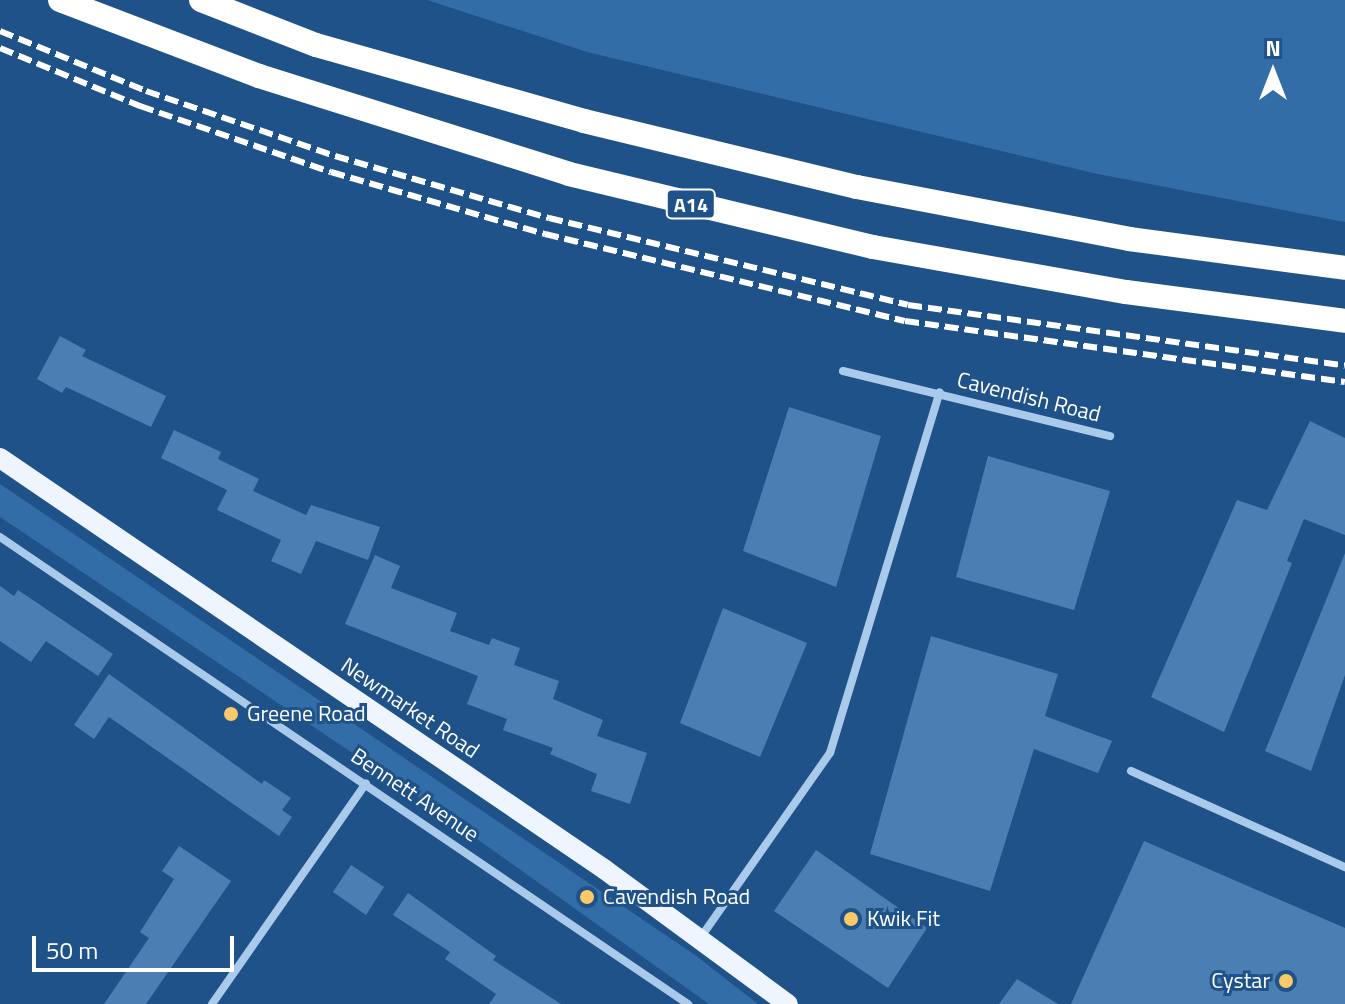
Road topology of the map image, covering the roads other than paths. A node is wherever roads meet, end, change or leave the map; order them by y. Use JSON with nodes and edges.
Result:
{"nodes":[{"id":1,"x":60,"y":0,"type":"edge"},
{"id":2,"x":201,"y":0,"type":"edge"},
{"id":3,"x":1345,"y":268,"type":"edge"},
{"id":4,"x":1345,"y":321,"type":"edge"},
{"id":5,"x":843,"y":371,"type":"dead end"},
{"id":6,"x":940,"y":392,"type":"junction"},
{"id":7,"x":1110,"y":436,"type":"dead end"},
{"id":8,"x":0,"y":458,"type":"edge"},
{"id":9,"x":0,"y":537,"type":"edge"},
{"id":10,"x":1131,"y":771,"type":"dead end"},
{"id":11,"x":366,"y":783,"type":"junction"},
{"id":12,"x":1345,"y":867,"type":"edge"},
{"id":13,"x":701,"y":938,"type":"junction"},
{"id":14,"x":212,"y":1004,"type":"edge"},
{"id":15,"x":688,"y":1004,"type":"edge"},
{"id":16,"x":788,"y":1004,"type":"edge"}],
"edges":[{"from":1,"to":4,"type":"highway","number":"A14"},
{"from":2,"to":3,"type":"highway"},
{"from":5,"to":6,"type":"street","name":"Cavendish Road"},
{"from":6,"to":7,"type":"street","name":"Cavendish Road"},
{"from":6,"to":13,"type":"street","name":"Cavendish Road"},
{"from":8,"to":13,"type":"main road","name":"Newmarket Road"},
{"from":9,"to":11,"type":"street","name":"Bennett Avenue"},
{"from":10,"to":12,"type":"street"},
{"from":11,"to":14,"type":"street"},
{"from":11,"to":15,"type":"street","name":"Bennett Avenue"},
{"from":13,"to":16,"type":"main road","name":"Newmarket Road"}]}
